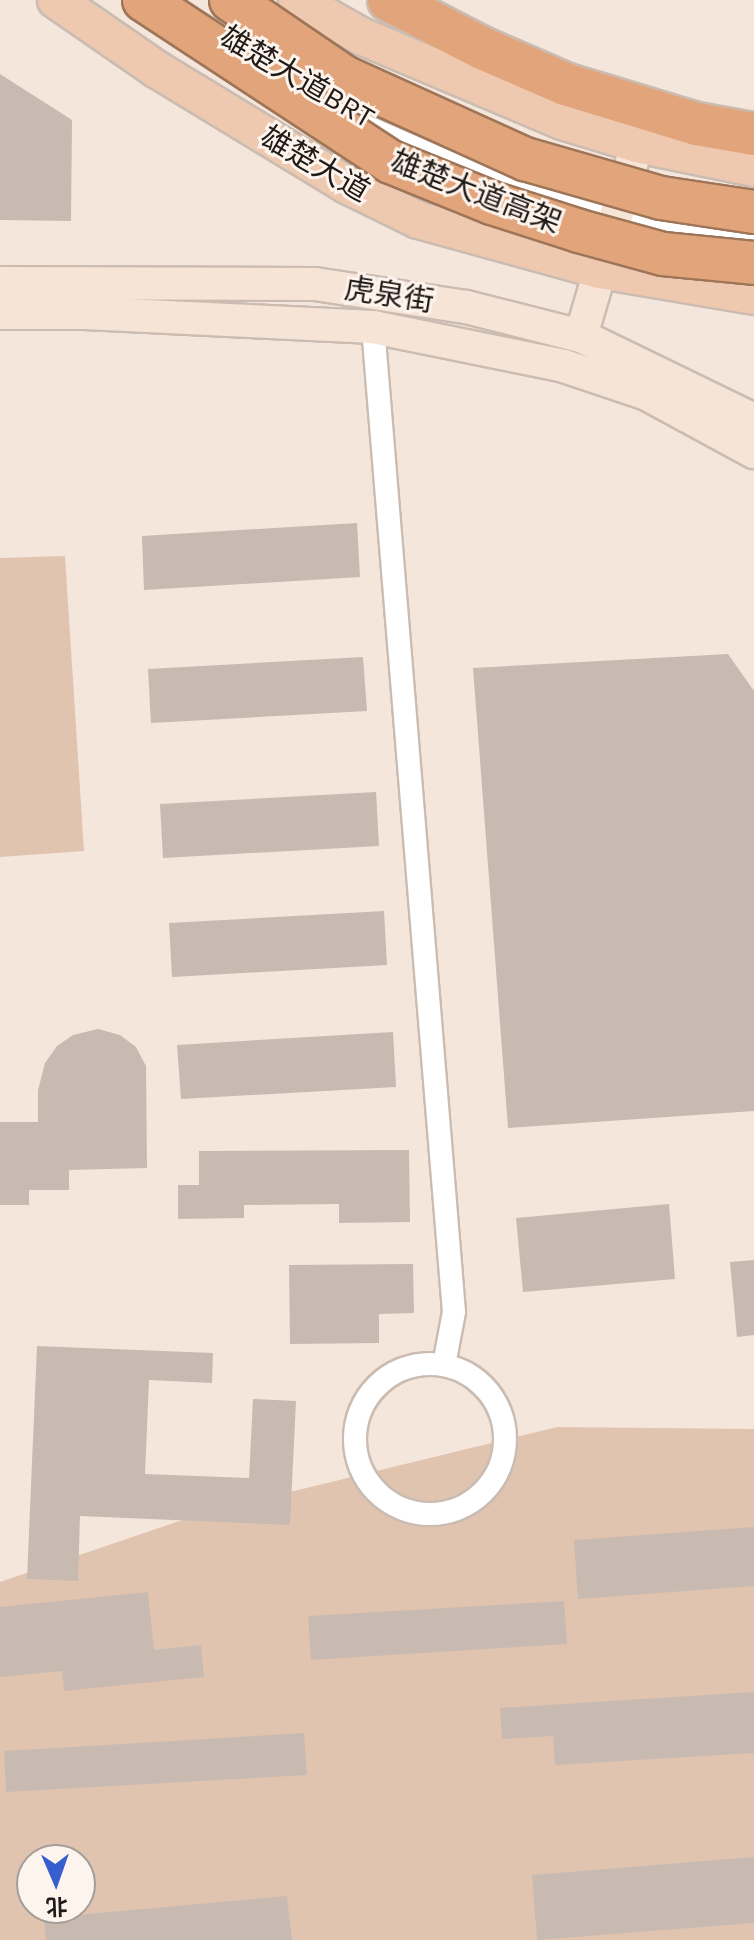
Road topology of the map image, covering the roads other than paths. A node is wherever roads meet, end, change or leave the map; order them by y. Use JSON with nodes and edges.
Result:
{"nodes":[{"id":1,"x":56,"y":0,"type":"edge"},
{"id":2,"x":144,"y":0,"type":"edge"},
{"id":3,"x":166,"y":0,"type":"edge"},
{"id":4,"x":231,"y":0,"type":"edge"},
{"id":5,"x":297,"y":0,"type":"edge"},
{"id":6,"x":389,"y":0,"type":"edge"},
{"id":7,"x":193,"y":16,"type":"dead end"},
{"id":8,"x":326,"y":96,"type":"dead end"},
{"id":9,"x":754,"y":134,"type":"edge"},
{"id":10,"x":637,"y":144,"type":"junction"},
{"id":11,"x":754,"y":168,"type":"edge"},
{"id":12,"x":618,"y":209,"type":"junction"},
{"id":13,"x":754,"y":212,"type":"edge"},
{"id":14,"x":754,"y":237,"type":"edge"},
{"id":15,"x":663,"y":254,"type":"junction"},
{"id":16,"x":754,"y":263,"type":"edge"},
{"id":17,"x":600,"y":270,"type":"junction"},
{"id":18,"x":754,"y":280,"type":"edge"},
{"id":19,"x":0,"y":283,"type":"edge"},
{"id":20,"x":754,"y":296,"type":"edge"},
{"id":21,"x":0,"y":313,"type":"edge"},
{"id":22,"x":373,"y":327,"type":"junction"},
{"id":23,"x":581,"y":336,"type":"junction"},
{"id":24,"x":754,"y":420,"type":"edge"},
{"id":25,"x":754,"y":452,"type":"edge"},
{"id":26,"x":444,"y":1365,"type":"junction"}],
"edges":[{"from":1,"to":17,"type":"main road","name":"雄楚大道"},
{"from":2,"to":15,"type":"highway","name":"雄楚大道高架","bridge":true},
{"from":3,"to":7,"type":"lane","name":"雄楚大道BRT"},
{"from":4,"to":13,"type":"highway","name":"雄楚大道高架","bridge":true},
{"from":5,"to":10,"type":"main road"},
{"from":6,"to":9,"type":"highway"},
{"from":8,"to":12,"type":"lane","name":"雄楚大道BRT"},
{"from":10,"to":11,"type":"main road"},
{"from":10,"to":12,"type":"main road"},
{"from":12,"to":14,"type":"lane","name":"雄楚大道BRT"},
{"from":12,"to":17,"type":"main road"},
{"from":15,"to":16,"type":"highway","name":"雄楚大道高架","bridge":true},
{"from":15,"to":18,"type":"highway","bridge":true},
{"from":17,"to":20,"type":"main road","name":"雄楚大道"},
{"from":17,"to":23,"type":"main road"},
{"from":19,"to":23,"type":"main road","name":"虎泉街"},
{"from":21,"to":22,"type":"main road","name":"虎泉街"},
{"from":22,"to":25,"type":"main road","name":"虎泉街"},
{"from":22,"to":26,"type":"street"},
{"from":23,"to":24,"type":"main road","name":"虎泉街"},
{"from":26,"to":26,"type":"street"}]}
